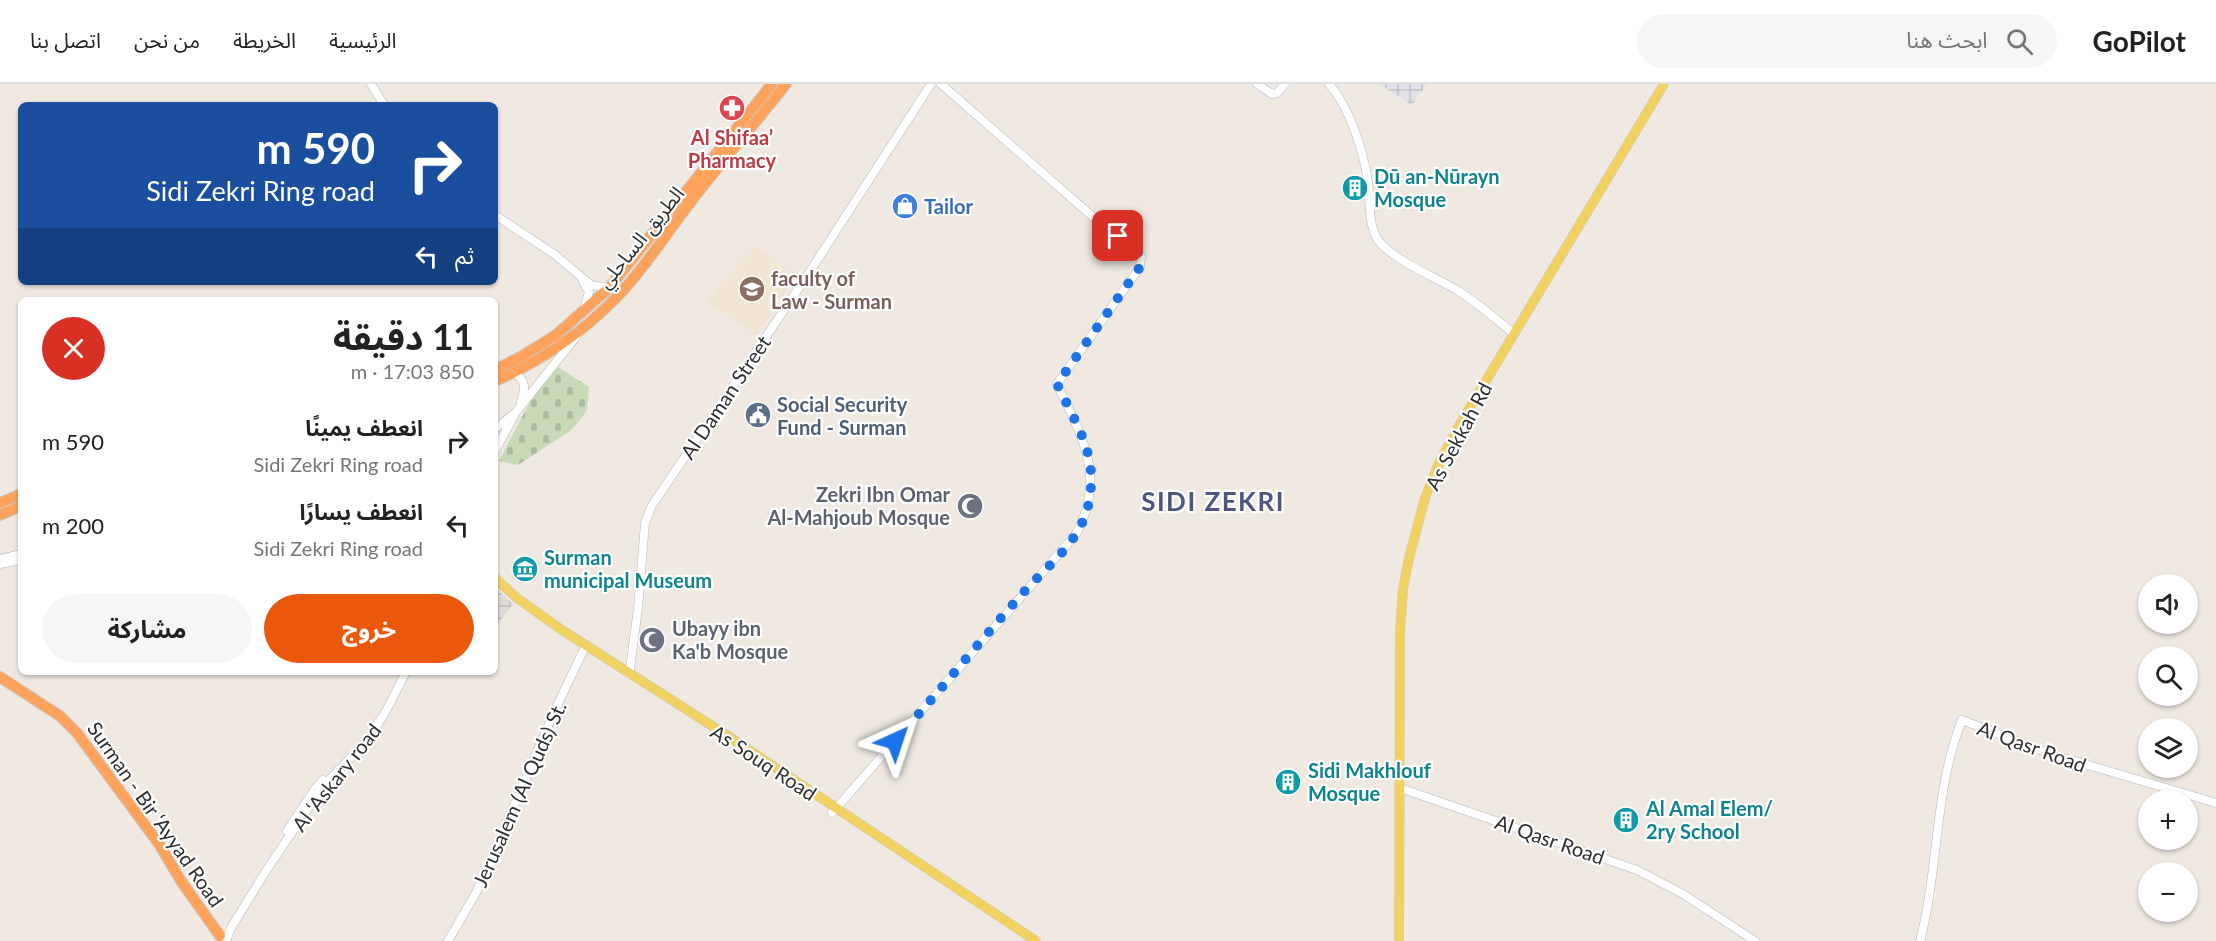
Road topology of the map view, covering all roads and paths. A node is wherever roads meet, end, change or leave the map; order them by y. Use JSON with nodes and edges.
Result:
{"nodes":[{"id":1,"x":371,"y":84,"type":"edge"},
{"id":2,"x":772,"y":84,"type":"edge"},
{"id":3,"x":786,"y":84,"type":"edge"},
{"id":4,"x":931,"y":84,"type":"edge"},
{"id":5,"x":941,"y":84,"type":"edge"},
{"id":6,"x":1257,"y":84,"type":"edge"},
{"id":7,"x":1285,"y":84,"type":"edge"},
{"id":8,"x":1329,"y":84,"type":"edge"},
{"id":9,"x":1664,"y":84,"type":"edge"},
{"id":10,"x":767,"y":99,"type":"junction"},
{"id":11,"x":382,"y":102,"type":"edge"},
{"id":12,"x":498,"y":217,"type":"edge"},
{"id":13,"x":581,"y":278,"type":"junction"},
{"id":14,"x":609,"y":288,"type":"junction"},
{"id":15,"x":582,"y":312,"type":"junction"},
{"id":16,"x":589,"y":322,"type":"junction"},
{"id":17,"x":1514,"y":334,"type":"junction"},
{"id":18,"x":498,"y":368,"type":"edge"},
{"id":19,"x":515,"y":373,"type":"junction"},
{"id":20,"x":498,"y":380,"type":"edge"},
{"id":21,"x":517,"y":410,"type":"junction"},
{"id":22,"x":498,"y":426,"type":"edge"},
{"id":23,"x":498,"y":445,"type":"edge"},
{"id":24,"x":18,"y":495,"type":"edge"},
{"id":25,"x":0,"y":503,"type":"edge"},
{"id":26,"x":18,"y":507,"type":"edge"},
{"id":27,"x":0,"y":515,"type":"edge"},
{"id":28,"x":18,"y":555,"type":"edge"},
{"id":29,"x":0,"y":559,"type":"edge"},
{"id":30,"x":18,"y":561,"type":"edge"},
{"id":31,"x":0,"y":564,"type":"edge"},
{"id":32,"x":498,"y":581,"type":"edge"},
{"id":33,"x":498,"y":587,"type":"edge"},
{"id":34,"x":585,"y":647,"type":"junction"},
{"id":35,"x":631,"y":660,"type":"junction"},
{"id":36,"x":618,"y":666,"type":"junction"},
{"id":37,"x":399,"y":675,"type":"edge"},
{"id":38,"x":404,"y":675,"type":"edge"},
{"id":39,"x":631,"y":675,"type":"junction"},
{"id":40,"x":0,"y":677,"type":"edge"},
{"id":41,"x":0,"y":682,"type":"edge"},
{"id":42,"x":1400,"y":788,"type":"junction"},
{"id":43,"x":2216,"y":803,"type":"edge"},
{"id":44,"x":834,"y":811,"type":"junction"},
{"id":45,"x":220,"y":940,"type":"edge"},
{"id":46,"x":448,"y":941,"type":"edge"},
{"id":47,"x":1027,"y":941,"type":"edge"},
{"id":48,"x":1036,"y":941,"type":"edge"},
{"id":49,"x":1399,"y":941,"type":"edge"},
{"id":50,"x":1755,"y":941,"type":"edge"},
{"id":51,"x":1920,"y":941,"type":"edge"}],
"edges":[{"from":1,"to":11,"type":"street"},
{"from":2,"to":10,"type":"highway"},
{"from":3,"to":10,"type":"highway","name":"الطريق الساحلي"},
{"from":4,"to":35,"type":"street","name":"Al Daman Street"},
{"from":5,"to":44,"type":"street"},
{"from":6,"to":7,"type":"street"},
{"from":8,"to":17,"type":"street"},
{"from":9,"to":17,"type":"main road","name":"As Sekkah Rd"},
{"from":10,"to":14,"type":"highway"},
{"from":10,"to":16,"type":"highway","name":"الطريق الساحلي"},
{"from":12,"to":13,"type":"street"},
{"from":13,"to":14,"type":"street"},
{"from":13,"to":15,"type":"street"},
{"from":14,"to":15,"type":"highway"},
{"from":15,"to":18,"type":"highway"},
{"from":16,"to":19,"type":"highway","name":"الطريق الساحلي"},
{"from":16,"to":21,"type":"street"},
{"from":17,"to":42,"type":"main road","name":"As Sekkah Rd"},
{"from":19,"to":20,"type":"highway","name":"الطريق الساحلي"},
{"from":19,"to":21,"type":"street"},
{"from":21,"to":22,"type":"street"},
{"from":21,"to":23,"type":"street"},
{"from":24,"to":25,"type":"highway"},
{"from":26,"to":27,"type":"highway"},
{"from":28,"to":29,"type":"street"},
{"from":30,"to":31,"type":"street"},
{"from":32,"to":34,"type":"main road","name":"As Souq Road"},
{"from":33,"to":34,"type":"main road","name":"As Souq Road"},
{"from":34,"to":36,"type":"main road","name":"As Souq Road"},
{"from":34,"to":44,"type":"main road","name":"As Souq Road"},
{"from":34,"to":46,"type":"street","name":"Jerusalem (Al Quds) St."},
{"from":35,"to":36,"type":"street"},
{"from":35,"to":39,"type":"street","name":"Al Daman Street"},
{"from":36,"to":39,"type":"main road","name":"As Souq Road"},
{"from":37,"to":45,"type":"street","name":"Al ‘Askary road"},
{"from":38,"to":45,"type":"street","name":"Al ‘Askary road"},
{"from":39,"to":44,"type":"main road","name":"As Souq Road"},
{"from":40,"to":45,"type":"highway","name":"Surman - Bir ‘Ayyad Road"},
{"from":41,"to":45,"type":"highway","name":"Surman - Bir ‘Ayyad Road"},
{"from":42,"to":49,"type":"main road","name":"As Sekkah Rd"},
{"from":42,"to":50,"type":"street","name":"Al Qasr Road"},
{"from":43,"to":51,"type":"street","name":"Al Qasr Road"},
{"from":44,"to":47,"type":"main road","name":"As Souq Road"},
{"from":44,"to":48,"type":"main road","name":"As Souq Road"}]}
